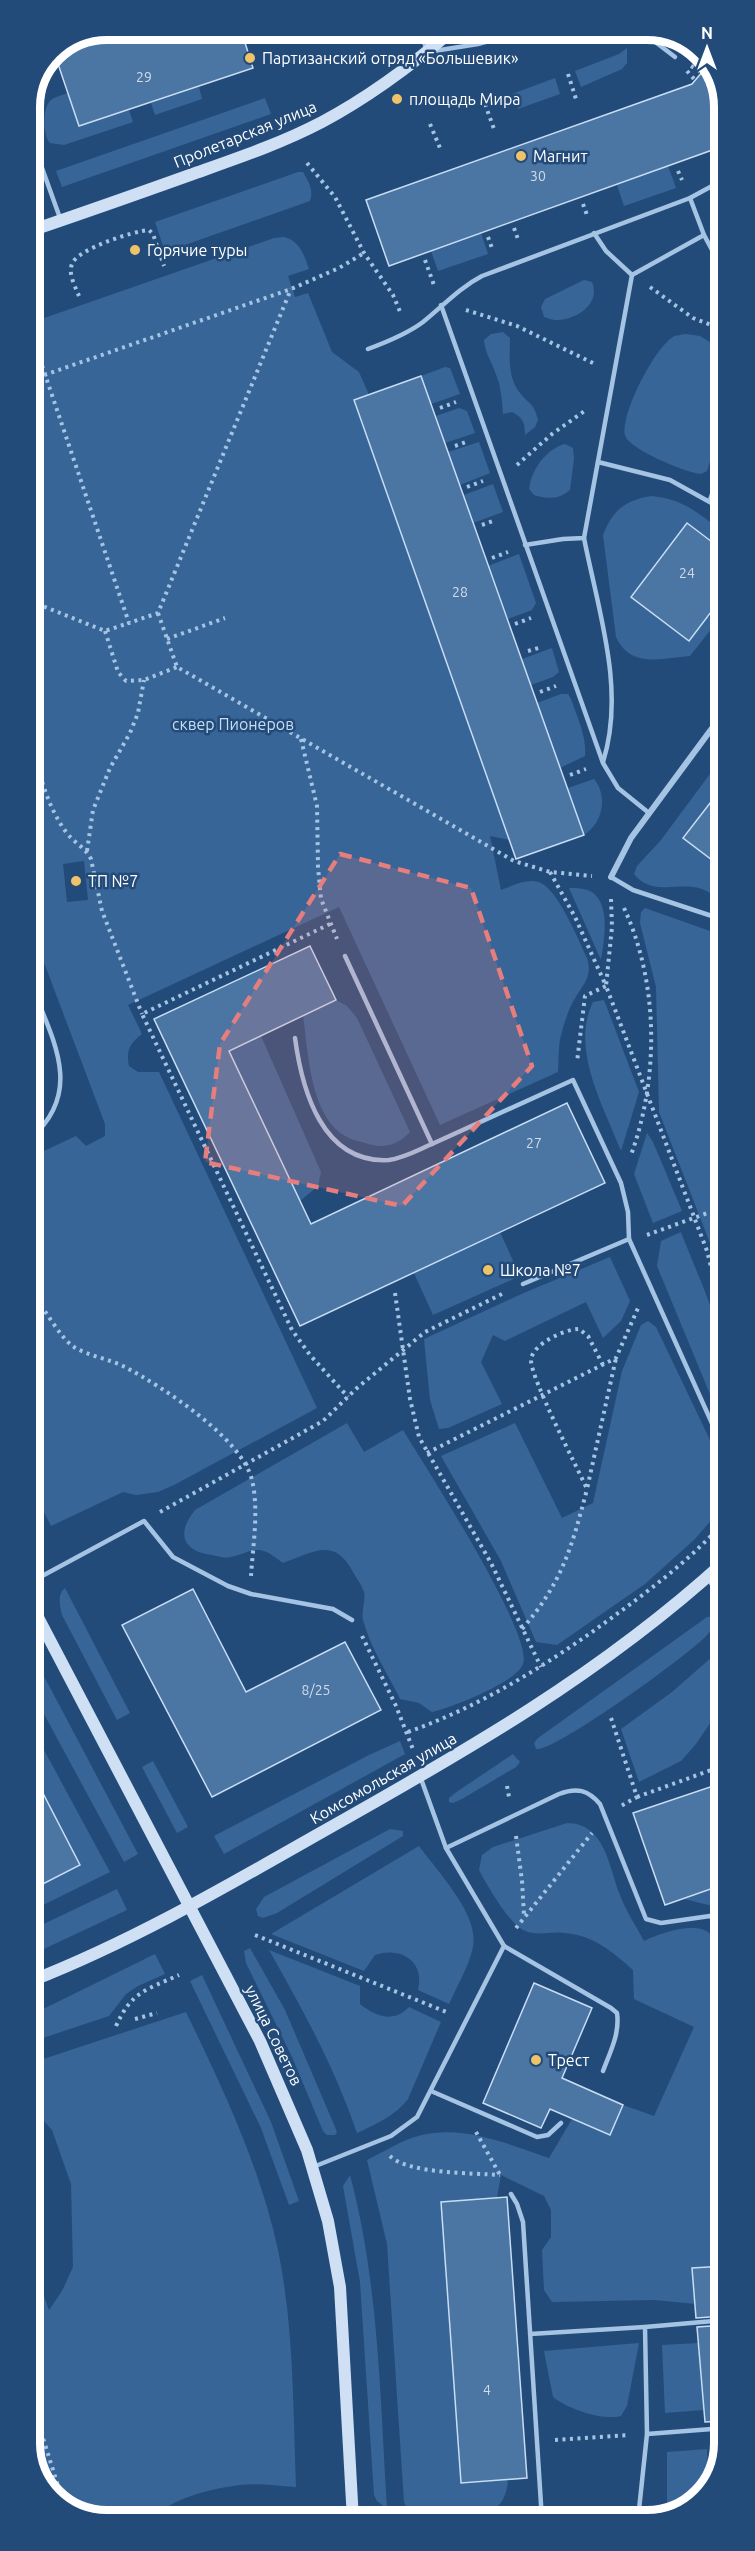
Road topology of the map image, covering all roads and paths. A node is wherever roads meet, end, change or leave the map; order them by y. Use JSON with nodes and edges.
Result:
{"nodes":[{"id":1,"x":424,"y":41,"type":"edge"},
{"id":2,"x":441,"y":41,"type":"edge"},
{"id":3,"x":490,"y":41,"type":"edge"},
{"id":4,"x":654,"y":41,"type":"edge"},
{"id":5,"x":428,"y":52,"type":"junction"},
{"id":6,"x":675,"y":57,"type":"dead end"},
{"id":7,"x":568,"y":74,"type":"dead end"},
{"id":8,"x":576,"y":99,"type":"dead end"},
{"id":9,"x":485,"y":104,"type":"dead end"},
{"id":10,"x":430,"y":124,"type":"dead end"},
{"id":11,"x":494,"y":129,"type":"dead end"},
{"id":12,"x":440,"y":148,"type":"dead end"},
{"id":13,"x":40,"y":160,"type":"edge"},
{"id":14,"x":307,"y":163,"type":"dead end"},
{"id":15,"x":714,"y":185,"type":"edge"},
{"id":16,"x":690,"y":198,"type":"junction"},
{"id":17,"x":60,"y":221,"type":"junction"},
{"id":18,"x":40,"y":228,"type":"edge"},
{"id":19,"x":594,"y":232,"type":"junction"},
{"id":20,"x":704,"y":235,"type":"junction"},
{"id":21,"x":364,"y":253,"type":"junction"},
{"id":22,"x":714,"y":254,"type":"edge"},
{"id":23,"x":425,"y":260,"type":"dead end"},
{"id":24,"x":164,"y":266,"type":"dead end"},
{"id":25,"x":632,"y":275,"type":"junction"},
{"id":26,"x":291,"y":289,"type":"junction"},
{"id":27,"x":79,"y":296,"type":"dead end"},
{"id":28,"x":396,"y":303,"type":"dead end"},
{"id":29,"x":441,"y":305,"type":"junction"},
{"id":30,"x":714,"y":326,"type":"edge"},
{"id":31,"x":369,"y":349,"type":"dead end"},
{"id":32,"x":40,"y":360,"type":"edge"},
{"id":33,"x":614,"y":374,"type":"junction"},
{"id":34,"x":45,"y":375,"type":"junction"},
{"id":35,"x":40,"y":377,"type":"edge"},
{"id":36,"x":610,"y":395,"type":"junction"},
{"id":37,"x":598,"y":462,"type":"junction"},
{"id":38,"x":500,"y":475,"type":"junction"},
{"id":39,"x":714,"y":489,"type":"edge"},
{"id":40,"x":710,"y":500,"type":"junction"},
{"id":41,"x":714,"y":503,"type":"edge"},
{"id":42,"x":584,"y":538,"type":"junction"},
{"id":43,"x":525,"y":545,"type":"junction"},
{"id":44,"x":40,"y":605,"type":"edge"},
{"id":45,"x":158,"y":613,"type":"junction"},
{"id":46,"x":225,"y":618,"type":"dead end"},
{"id":47,"x":129,"y":623,"type":"junction"},
{"id":48,"x":105,"y":631,"type":"junction"},
{"id":49,"x":167,"y":639,"type":"junction"},
{"id":50,"x":177,"y":667,"type":"junction"},
{"id":51,"x":144,"y":680,"type":"junction"},
{"id":52,"x":714,"y":725,"type":"edge"},
{"id":53,"x":301,"y":739,"type":"junction"},
{"id":54,"x":603,"y":763,"type":"junction"},
{"id":55,"x":40,"y":774,"type":"edge"},
{"id":56,"x":649,"y":813,"type":"junction"},
{"id":57,"x":87,"y":851,"type":"junction"},
{"id":58,"x":550,"y":872,"type":"junction"},
{"id":59,"x":610,"y":877,"type":"junction"},
{"id":60,"x":714,"y":917,"type":"edge"},
{"id":61,"x":330,"y":924,"type":"junction"},
{"id":62,"x":345,"y":956,"type":"joint"},
{"id":63,"x":606,"y":986,"type":"junction"},
{"id":64,"x":40,"y":1009,"type":"edge"},
{"id":65,"x":142,"y":1014,"type":"junction"},
{"id":66,"x":295,"y":1038,"type":"dead end"},
{"id":67,"x":580,"y":1042,"type":"dead end"},
{"id":68,"x":647,"y":1098,"type":"junction"},
{"id":69,"x":40,"y":1128,"type":"edge"},
{"id":70,"x":432,"y":1144,"type":"junction"},
{"id":71,"x":621,"y":1183,"type":"junction"},
{"id":72,"x":714,"y":1210,"type":"edge"},
{"id":73,"x":693,"y":1217,"type":"junction"},
{"id":74,"x":658,"y":1231,"type":"dead end"},
{"id":75,"x":629,"y":1239,"type":"junction"},
{"id":76,"x":714,"y":1273,"type":"edge"},
{"id":77,"x":649,"y":1283,"type":"junction"},
{"id":78,"x":523,"y":1284,"type":"dead end"},
{"id":79,"x":395,"y":1293,"type":"dead end"},
{"id":80,"x":494,"y":1298,"type":"dead end"},
{"id":81,"x":40,"y":1304,"type":"edge"},
{"id":82,"x":403,"y":1348,"type":"junction"},
{"id":83,"x":616,"y":1359,"type":"junction"},
{"id":84,"x":603,"y":1365,"type":"junction"},
{"id":85,"x":544,"y":1395,"type":"junction"},
{"id":86,"x":348,"y":1397,"type":"junction"},
{"id":87,"x":714,"y":1428,"type":"edge"},
{"id":88,"x":427,"y":1453,"type":"junction"},
{"id":89,"x":245,"y":1465,"type":"junction"},
{"id":90,"x":587,"y":1489,"type":"junction"},
{"id":91,"x":144,"y":1521,"type":"junction"},
{"id":92,"x":714,"y":1532,"type":"edge"},
{"id":93,"x":714,"y":1571,"type":"edge"},
{"id":94,"x":40,"y":1577,"type":"edge"},
{"id":95,"x":707,"y":1578,"type":"junction"},
{"id":96,"x":714,"y":1587,"type":"edge"},
{"id":97,"x":251,"y":1594,"type":"junction"},
{"id":98,"x":352,"y":1620,"type":"joint"},
{"id":99,"x":40,"y":1621,"type":"edge"},
{"id":100,"x":522,"y":1629,"type":"junction"},
{"id":101,"x":47,"y":1635,"type":"junction"},
{"id":102,"x":40,"y":1638,"type":"edge"},
{"id":103,"x":541,"y":1667,"type":"junction"},
{"id":104,"x":610,"y":1718,"type":"dead end"},
{"id":105,"x":408,"y":1732,"type":"junction"},
{"id":106,"x":714,"y":1769,"type":"edge"},
{"id":107,"x":420,"y":1776,"type":"junction"},
{"id":108,"x":507,"y":1786,"type":"dead end"},
{"id":109,"x":637,"y":1797,"type":"junction"},
{"id":110,"x":512,"y":1816,"type":"junction"},
{"id":111,"x":606,"y":1817,"type":"junction"},
{"id":112,"x":446,"y":1848,"type":"junction"},
{"id":113,"x":191,"y":1906,"type":"junction"},
{"id":114,"x":525,"y":1916,"type":"junction"},
{"id":115,"x":714,"y":1919,"type":"edge"},
{"id":116,"x":255,"y":1935,"type":"dead end"},
{"id":117,"x":504,"y":1946,"type":"junction"},
{"id":118,"x":179,"y":1974,"type":"dead end"},
{"id":119,"x":40,"y":1977,"type":"edge"},
{"id":120,"x":157,"y":2013,"type":"dead end"},
{"id":121,"x":135,"y":2019,"type":"dead end"},
{"id":122,"x":465,"y":2020,"type":"junction"},
{"id":123,"x":116,"y":2026,"type":"dead end"},
{"id":124,"x":603,"y":2071,"type":"dead end"},
{"id":125,"x":431,"y":2091,"type":"junction"},
{"id":126,"x":459,"y":2104,"type":"junction"},
{"id":127,"x":561,"y":2123,"type":"dead end"},
{"id":128,"x":380,"y":2140,"type":"junction"},
{"id":129,"x":313,"y":2167,"type":"junction"},
{"id":130,"x":500,"y":2175,"type":"junction"},
{"id":131,"x":511,"y":2194,"type":"joint"},
{"id":132,"x":714,"y":2321,"type":"edge"},
{"id":133,"x":645,"y":2327,"type":"junction"},
{"id":134,"x":530,"y":2334,"type":"junction"},
{"id":135,"x":40,"y":2428,"type":"edge"},
{"id":136,"x":714,"y":2429,"type":"edge"},
{"id":137,"x":647,"y":2434,"type":"junction"},
{"id":138,"x":537,"y":2441,"type":"junction"},
{"id":139,"x":59,"y":2490,"type":"edge"},
{"id":140,"x":352,"y":2510,"type":"edge"},
{"id":141,"x":541,"y":2510,"type":"edge"},
{"id":142,"x":639,"y":2510,"type":"edge"}],
"edges":[{"from":1,"to":5,"type":"lane"},
{"from":2,"to":5,"type":"street","name":"Пролетарская улица"},
{"from":3,"to":5,"type":"lane"},
{"from":4,"to":6,"type":"lane"},
{"from":5,"to":17,"type":"street","name":"Пролетарская улица"},
{"from":7,"to":8,"type":"path"},
{"from":9,"to":11,"type":"path"},
{"from":10,"to":12,"type":"path"},
{"from":13,"to":17,"type":"lane"},
{"from":14,"to":21,"type":"path"},
{"from":15,"to":16,"type":"lane"},
{"from":16,"to":19,"type":"lane"},
{"from":16,"to":20,"type":"lane"},
{"from":17,"to":18,"type":"street","name":"Пролетарская улица"},
{"from":19,"to":25,"type":"lane"},
{"from":19,"to":29,"type":"lane"},
{"from":20,"to":22,"type":"lane"},
{"from":20,"to":25,"type":"lane"},
{"from":21,"to":26,"type":"path"},
{"from":21,"to":28,"type":"path"},
{"from":23,"to":29,"type":"path"},
{"from":24,"to":27,"type":"path"},
{"from":25,"to":30,"type":"path"},
{"from":25,"to":33,"type":"lane"},
{"from":26,"to":34,"type":"path"},
{"from":26,"to":45,"type":"path"},
{"from":29,"to":31,"type":"lane"},
{"from":29,"to":33,"type":"path"},
{"from":29,"to":38,"type":"lane"},
{"from":32,"to":34,"type":"path"},
{"from":33,"to":36,"type":"lane"},
{"from":34,"to":35,"type":"path"},
{"from":34,"to":47,"type":"path"},
{"from":36,"to":37,"type":"lane"},
{"from":36,"to":38,"type":"path"},
{"from":37,"to":40,"type":"lane"},
{"from":37,"to":42,"type":"lane"},
{"from":38,"to":43,"type":"lane"},
{"from":39,"to":40,"type":"lane"},
{"from":40,"to":41,"type":"lane"},
{"from":42,"to":43,"type":"lane"},
{"from":42,"to":54,"type":"lane"},
{"from":43,"to":54,"type":"lane"},
{"from":44,"to":48,"type":"path"},
{"from":45,"to":47,"type":"path"},
{"from":45,"to":49,"type":"path"},
{"from":46,"to":49,"type":"path"},
{"from":47,"to":48,"type":"path"},
{"from":48,"to":51,"type":"path"},
{"from":49,"to":50,"type":"path"},
{"from":50,"to":51,"type":"path"},
{"from":50,"to":53,"type":"path"},
{"from":51,"to":57,"type":"path"},
{"from":52,"to":56,"type":"street"},
{"from":53,"to":58,"type":"path"},
{"from":53,"to":61,"type":"path"},
{"from":54,"to":56,"type":"lane"},
{"from":55,"to":57,"type":"path"},
{"from":56,"to":59,"type":"street"},
{"from":57,"to":65,"type":"path"},
{"from":58,"to":59,"type":"path"},
{"from":58,"to":63,"type":"path"},
{"from":59,"to":60,"type":"lane"},
{"from":59,"to":63,"type":"path"},
{"from":59,"to":68,"type":"path"},
{"from":61,"to":62,"type":"path"},
{"from":61,"to":65,"type":"path"},
{"from":62,"to":70,"type":"lane"},
{"from":63,"to":67,"type":"path"},
{"from":63,"to":68,"type":"path"},
{"from":64,"to":69,"type":"lane"},
{"from":65,"to":86,"type":"path"},
{"from":66,"to":70,"type":"lane"},
{"from":68,"to":71,"type":"path"},
{"from":68,"to":73,"type":"path"},
{"from":70,"to":71,"type":"lane"},
{"from":71,"to":75,"type":"lane"},
{"from":72,"to":73,"type":"path"},
{"from":73,"to":74,"type":"path"},
{"from":73,"to":76,"type":"path"},
{"from":75,"to":77,"type":"lane"},
{"from":75,"to":78,"type":"lane"},
{"from":77,"to":83,"type":"path"},
{"from":77,"to":87,"type":"lane"},
{"from":79,"to":82,"type":"path"},
{"from":80,"to":82,"type":"path"},
{"from":81,"to":89,"type":"path"},
{"from":82,"to":86,"type":"path"},
{"from":82,"to":88,"type":"path"},
{"from":83,"to":84,"type":"path"},
{"from":83,"to":90,"type":"path"},
{"from":84,"to":85,"type":"path"},
{"from":84,"to":85,"type":"path"},
{"from":85,"to":88,"type":"path"},
{"from":85,"to":90,"type":"path"},
{"from":86,"to":89,"type":"path"},
{"from":88,"to":100,"type":"path"},
{"from":89,"to":91,"type":"path"},
{"from":89,"to":97,"type":"path"},
{"from":90,"to":100,"type":"path"},
{"from":91,"to":94,"type":"lane"},
{"from":91,"to":97,"type":"lane"},
{"from":92,"to":103,"type":"path"},
{"from":93,"to":95,"type":"street","name":"Комсомольская улица"},
{"from":95,"to":96,"type":"lane"},
{"from":95,"to":107,"type":"street","name":"Комсомольская улица"},
{"from":97,"to":98,"type":"lane"},
{"from":98,"to":105,"type":"path"},
{"from":99,"to":101,"type":"street","name":"улица Советов"},
{"from":100,"to":103,"type":"path"},
{"from":101,"to":102,"type":"lane"},
{"from":101,"to":113,"type":"street","name":"улица Советов"},
{"from":103,"to":105,"type":"path"},
{"from":104,"to":109,"type":"path"},
{"from":105,"to":107,"type":"path"},
{"from":106,"to":109,"type":"path"},
{"from":107,"to":112,"type":"lane"},
{"from":107,"to":113,"type":"street","name":"Комсомольская улица"},
{"from":108,"to":110,"type":"path"},
{"from":109,"to":111,"type":"path"},
{"from":110,"to":111,"type":"lane"},
{"from":110,"to":112,"type":"lane"},
{"from":110,"to":114,"type":"path"},
{"from":111,"to":114,"type":"path"},
{"from":111,"to":115,"type":"lane"},
{"from":112,"to":117,"type":"lane"},
{"from":113,"to":119,"type":"street","name":"Комсомольская улица"},
{"from":113,"to":129,"type":"street","name":"улица Советов"},
{"from":114,"to":117,"type":"path"},
{"from":116,"to":122,"type":"path"},
{"from":117,"to":122,"type":"lane"},
{"from":117,"to":124,"type":"lane"},
{"from":118,"to":123,"type":"path"},
{"from":120,"to":121,"type":"path"},
{"from":122,"to":125,"type":"lane"},
{"from":125,"to":126,"type":"lane"},
{"from":125,"to":128,"type":"lane"},
{"from":126,"to":127,"type":"lane"},
{"from":126,"to":130,"type":"path"},
{"from":128,"to":129,"type":"lane"},
{"from":128,"to":130,"type":"path"},
{"from":129,"to":140,"type":"street","name":"улица Советов"},
{"from":130,"to":131,"type":"path"},
{"from":131,"to":134,"type":"lane"},
{"from":132,"to":133,"type":"lane"},
{"from":133,"to":134,"type":"lane"},
{"from":133,"to":137,"type":"lane"},
{"from":134,"to":138,"type":"lane"},
{"from":135,"to":139,"type":"path"},
{"from":136,"to":137,"type":"lane"},
{"from":137,"to":138,"type":"path"},
{"from":137,"to":142,"type":"lane"},
{"from":138,"to":141,"type":"lane"}]}
